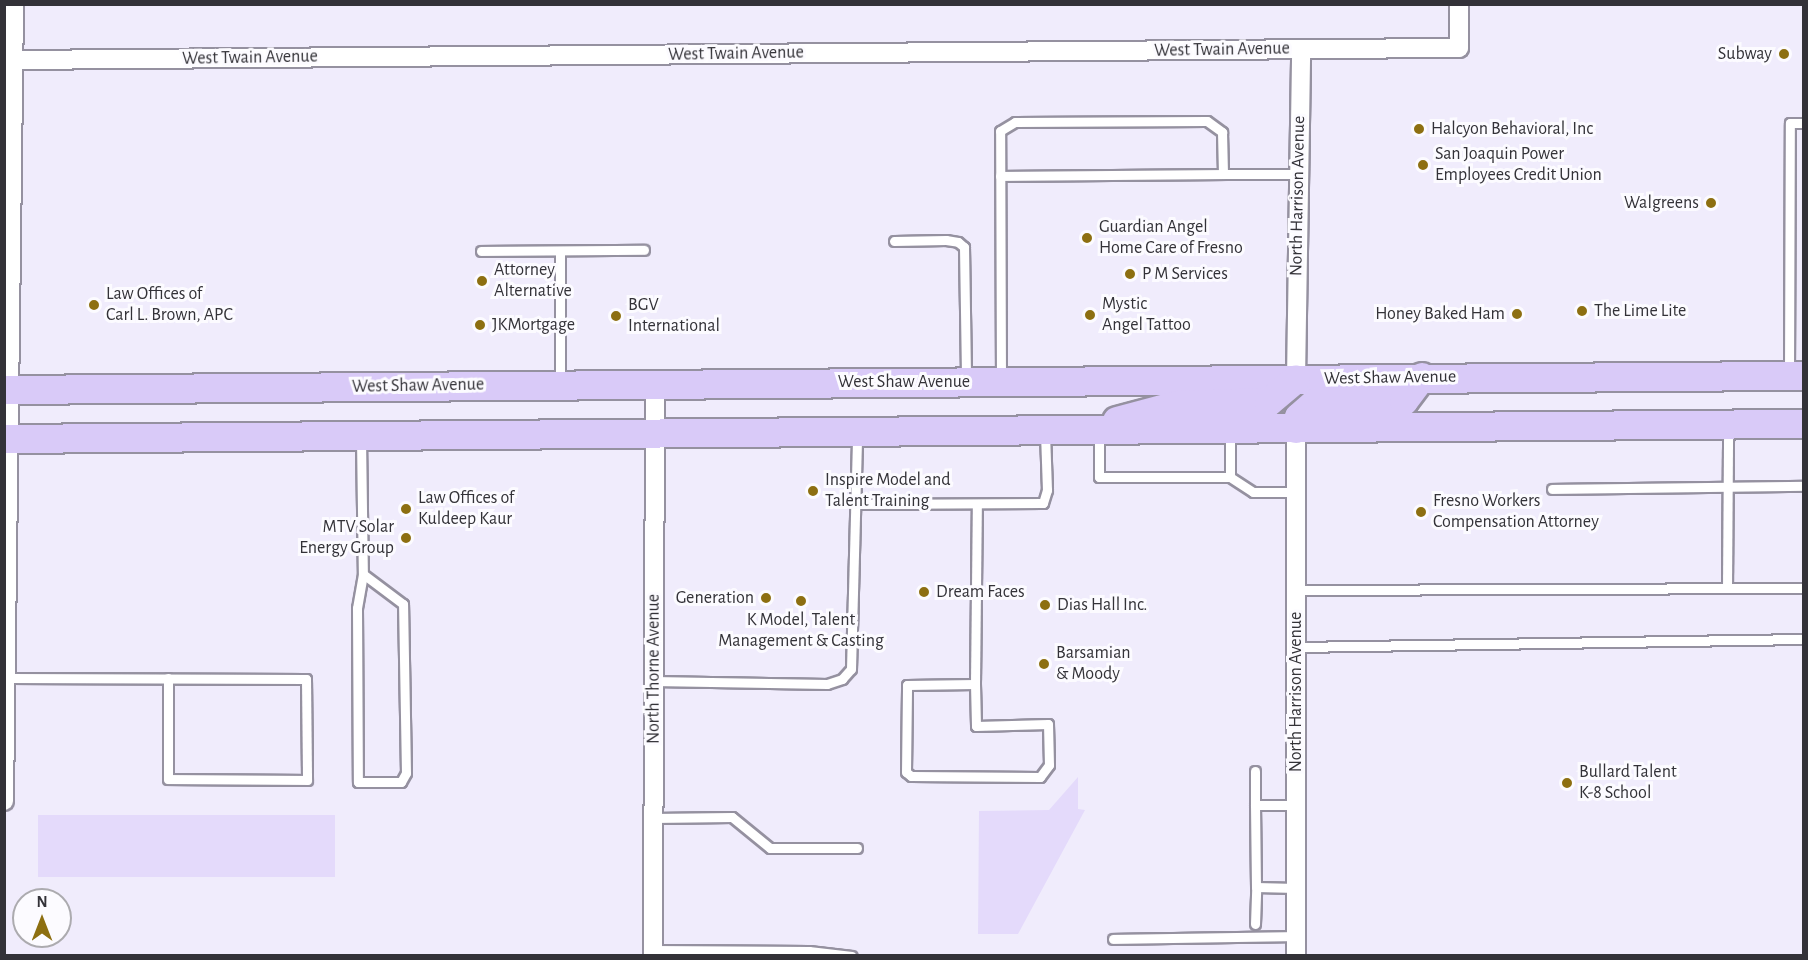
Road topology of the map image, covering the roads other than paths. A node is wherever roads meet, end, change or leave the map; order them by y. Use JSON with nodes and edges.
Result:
{"nodes":[{"id":1,"x":14,"y":4,"type":"edge"},
{"id":2,"x":1459,"y":4,"type":"edge"},
{"id":3,"x":1300,"y":49,"type":"junction"},
{"id":4,"x":9,"y":58,"type":"edge"},
{"id":5,"x":1803,"y":123,"type":"edge"},
{"id":6,"x":8,"y":164,"type":"edge"},
{"id":7,"x":1223,"y":174,"type":"junction"},
{"id":8,"x":1298,"y":174,"type":"junction"},
{"id":9,"x":1000,"y":176,"type":"junction"},
{"id":10,"x":894,"y":241,"type":"dead end"},
{"id":11,"x":644,"y":250,"type":"dead end"},
{"id":12,"x":481,"y":251,"type":"dead end"},
{"id":13,"x":560,"y":251,"type":"junction"},
{"id":14,"x":1796,"y":376,"type":"edge"},
{"id":15,"x":1422,"y":377,"type":"junction"},
{"id":16,"x":1296,"y":379,"type":"junction"},
{"id":17,"x":966,"y":381,"type":"junction"},
{"id":18,"x":1000,"y":381,"type":"junction"},
{"id":19,"x":655,"y":383,"type":"junction"},
{"id":20,"x":560,"y":384,"type":"junction"},
{"id":21,"x":7,"y":390,"type":"edge"},
{"id":22,"x":1803,"y":424,"type":"edge"},
{"id":23,"x":1728,"y":425,"type":"junction"},
{"id":24,"x":1296,"y":429,"type":"junction"},
{"id":25,"x":1230,"y":430,"type":"junction"},
{"id":26,"x":1045,"y":431,"type":"junction"},
{"id":27,"x":1091,"y":431,"type":"junction"},
{"id":28,"x":858,"y":432,"type":"junction"},
{"id":29,"x":655,"y":434,"type":"junction"},
{"id":30,"x":361,"y":436,"type":"junction"},
{"id":31,"x":6,"y":439,"type":"edge"},
{"id":32,"x":1230,"y":477,"type":"junction"},
{"id":33,"x":1803,"y":486,"type":"edge"},
{"id":34,"x":1727,"y":487,"type":"junction"},
{"id":35,"x":1552,"y":489,"type":"dead end"},
{"id":36,"x":1296,"y":492,"type":"junction"},
{"id":37,"x":856,"y":504,"type":"junction"},
{"id":38,"x":977,"y":504,"type":"junction"},
{"id":39,"x":6,"y":517,"type":"edge"},
{"id":40,"x":363,"y":574,"type":"junction"},
{"id":41,"x":1727,"y":588,"type":"junction"},
{"id":42,"x":1803,"y":588,"type":"edge"},
{"id":43,"x":1296,"y":590,"type":"junction"},
{"id":44,"x":1803,"y":639,"type":"edge"},
{"id":45,"x":1296,"y":647,"type":"junction"},
{"id":46,"x":9,"y":678,"type":"junction"},
{"id":47,"x":168,"y":678,"type":"junction"},
{"id":48,"x":654,"y":681,"type":"junction"},
{"id":49,"x":975,"y":684,"type":"junction"},
{"id":50,"x":1255,"y":771,"type":"dead end"},
{"id":51,"x":4,"y":801,"type":"edge"},
{"id":52,"x":1255,"y":805,"type":"junction"},
{"id":53,"x":1296,"y":805,"type":"junction"},
{"id":54,"x":653,"y":818,"type":"junction"},
{"id":55,"x":857,"y":848,"type":"dead end"},
{"id":56,"x":1256,"y":887,"type":"junction"},
{"id":57,"x":1296,"y":888,"type":"junction"},
{"id":58,"x":1255,"y":924,"type":"dead end"},
{"id":59,"x":1296,"y":936,"type":"junction"},
{"id":60,"x":1113,"y":939,"type":"dead end"},
{"id":61,"x":653,"y":953,"type":"edge"},
{"id":62,"x":852,"y":956,"type":"edge"},
{"id":63,"x":1296,"y":956,"type":"edge"}],
"edges":[{"from":1,"to":4,"type":"street"},
{"from":2,"to":3,"type":"street","name":"West Twain Avenue"},
{"from":3,"to":4,"type":"street","name":"West Twain Avenue"},
{"from":3,"to":8,"type":"street","name":"North Harrison Avenue"},
{"from":4,"to":6,"type":"street"},
{"from":5,"to":14,"type":"lane"},
{"from":6,"to":21,"type":"street"},
{"from":7,"to":8,"type":"lane"},
{"from":7,"to":9,"type":"lane"},
{"from":7,"to":9,"type":"lane"},
{"from":8,"to":16,"type":"street","name":"North Harrison Avenue"},
{"from":9,"to":18,"type":"lane"},
{"from":10,"to":17,"type":"lane"},
{"from":11,"to":13,"type":"lane"},
{"from":12,"to":13,"type":"lane"},
{"from":13,"to":20,"type":"lane"},
{"from":14,"to":15,"type":"main road","name":"West Shaw Avenue"},
{"from":15,"to":16,"type":"main road","name":"West Shaw Avenue"},
{"from":15,"to":24,"type":"main road"},
{"from":16,"to":18,"type":"main road","name":"West Shaw Avenue"},
{"from":16,"to":27,"type":"main road"},
{"from":17,"to":18,"type":"main road","name":"West Shaw Avenue"},
{"from":17,"to":19,"type":"main road","name":"West Shaw Avenue"},
{"from":19,"to":20,"type":"main road","name":"West Shaw Avenue"},
{"from":19,"to":29,"type":"street","name":"North Thorne Avenue"},
{"from":20,"to":21,"type":"main road","name":"West Shaw Avenue"},
{"from":21,"to":31,"type":"street"},
{"from":22,"to":23,"type":"main road"},
{"from":23,"to":24,"type":"main road"},
{"from":23,"to":34,"type":"lane"},
{"from":24,"to":25,"type":"main road"},
{"from":24,"to":36,"type":"street","name":"North Harrison Avenue"},
{"from":25,"to":27,"type":"main road"},
{"from":25,"to":32,"type":"lane"},
{"from":26,"to":27,"type":"main road"},
{"from":26,"to":28,"type":"main road"},
{"from":26,"to":38,"type":"lane"},
{"from":27,"to":32,"type":"lane"},
{"from":28,"to":29,"type":"main road"},
{"from":28,"to":37,"type":"lane"},
{"from":29,"to":30,"type":"main road"},
{"from":29,"to":48,"type":"street","name":"North Thorne Avenue"},
{"from":30,"to":31,"type":"main road"},
{"from":30,"to":40,"type":"lane"},
{"from":31,"to":39,"type":"street"},
{"from":32,"to":36,"type":"lane"},
{"from":33,"to":34,"type":"lane"},
{"from":34,"to":35,"type":"lane"},
{"from":34,"to":41,"type":"lane"},
{"from":36,"to":43,"type":"street","name":"North Harrison Avenue"},
{"from":37,"to":38,"type":"lane"},
{"from":37,"to":48,"type":"lane"},
{"from":38,"to":49,"type":"lane"},
{"from":39,"to":46,"type":"street"},
{"from":40,"to":40,"type":"lane"},
{"from":41,"to":42,"type":"lane"},
{"from":41,"to":43,"type":"lane"},
{"from":43,"to":45,"type":"street","name":"North Harrison Avenue"},
{"from":44,"to":45,"type":"lane"},
{"from":45,"to":53,"type":"street","name":"North Harrison Avenue"},
{"from":46,"to":47,"type":"lane"},
{"from":46,"to":51,"type":"street"},
{"from":47,"to":47,"type":"lane"},
{"from":48,"to":54,"type":"street","name":"North Thorne Avenue"},
{"from":49,"to":49,"type":"lane"},
{"from":50,"to":52,"type":"lane"},
{"from":52,"to":53,"type":"lane"},
{"from":52,"to":56,"type":"lane"},
{"from":53,"to":57,"type":"street","name":"North Harrison Avenue"},
{"from":54,"to":55,"type":"lane"},
{"from":54,"to":61,"type":"street","name":"North Thorne Avenue"},
{"from":56,"to":57,"type":"lane"},
{"from":56,"to":58,"type":"lane"},
{"from":57,"to":59,"type":"street","name":"North Harrison Avenue"},
{"from":59,"to":60,"type":"lane"},
{"from":59,"to":63,"type":"street","name":"North Harrison Avenue"},
{"from":61,"to":62,"type":"lane"}]}
